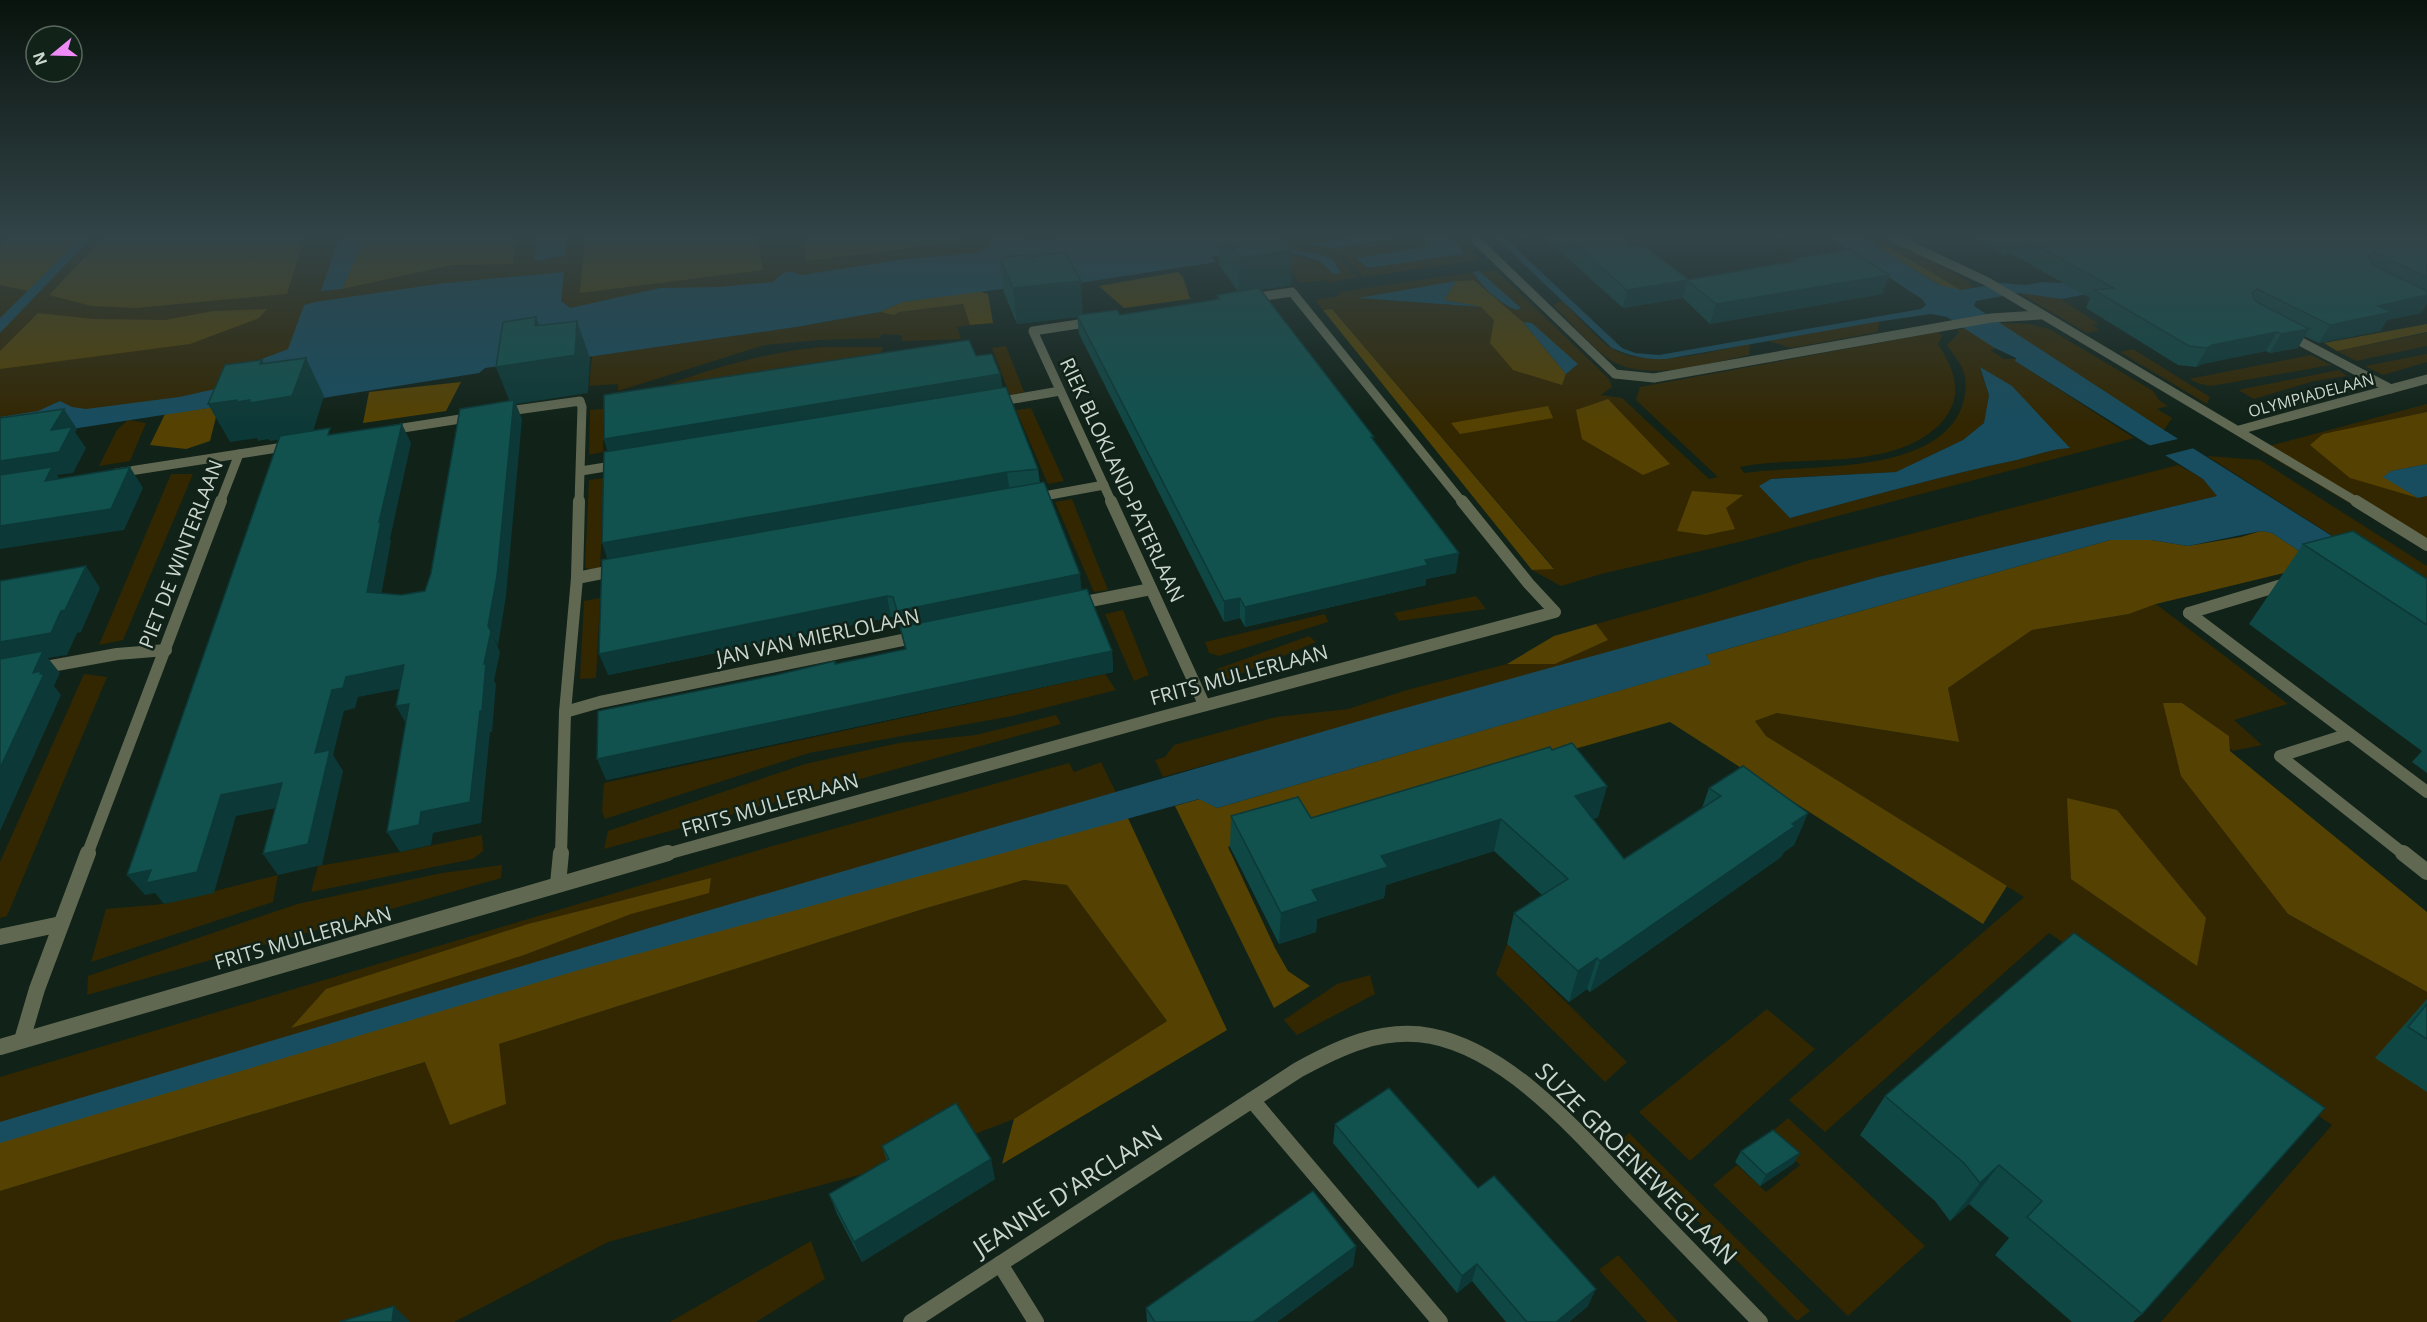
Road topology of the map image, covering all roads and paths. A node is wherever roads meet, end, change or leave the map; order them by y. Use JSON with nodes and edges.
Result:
{"nodes":[{"id":1,"x":1298,"y":300,"type":"edge"},
{"id":2,"x":1538,"y":300,"type":"edge"},
{"id":3,"x":2017,"y":300,"type":"edge"},
{"id":4,"x":2040,"y":315,"type":"junction"},
{"id":5,"x":1101,"y":320,"type":"edge"},
{"id":6,"x":2278,"y":329,"type":"edge"},
{"id":7,"x":2427,"y":379,"type":"edge"},
{"id":8,"x":2391,"y":388,"type":"junction"},
{"id":9,"x":1060,"y":391,"type":"junction"},
{"id":10,"x":986,"y":403,"type":"edge"},
{"id":11,"x":2239,"y":430,"type":"junction"},
{"id":12,"x":377,"y":432,"type":"edge"},
{"id":13,"x":297,"y":445,"type":"edge"},
{"id":14,"x":240,"y":454,"type":"junction"},
{"id":15,"x":629,"y":463,"type":"edge"},
{"id":16,"x":581,"y":471,"type":"junction"},
{"id":17,"x":109,"y":475,"type":"edge"},
{"id":18,"x":1104,"y":485,"type":"junction"},
{"id":19,"x":1027,"y":499,"type":"edge"},
{"id":20,"x":2427,"y":545,"type":"edge"},
{"id":21,"x":629,"y":568,"type":"edge"},
{"id":22,"x":577,"y":578,"type":"junction"},
{"id":23,"x":1151,"y":589,"type":"junction"},
{"id":24,"x":2294,"y":591,"type":"dead end"},
{"id":25,"x":1058,"y":608,"type":"edge"},
{"id":26,"x":929,"y":634,"type":"edge"},
{"id":27,"x":166,"y":650,"type":"junction"},
{"id":28,"x":24,"y":671,"type":"edge"},
{"id":29,"x":1204,"y":704,"type":"junction"},
{"id":30,"x":565,"y":712,"type":"junction"},
{"id":31,"x":2349,"y":734,"type":"junction"},
{"id":32,"x":2427,"y":792,"type":"edge"},
{"id":33,"x":2427,"y":872,"type":"edge"},
{"id":34,"x":558,"y":884,"type":"junction"},
{"id":35,"x":61,"y":924,"type":"junction"},
{"id":36,"x":0,"y":937,"type":"edge"},
{"id":37,"x":22,"y":1040,"type":"junction"},
{"id":38,"x":0,"y":1047,"type":"edge"},
{"id":39,"x":1271,"y":1088,"type":"joint"},
{"id":40,"x":1252,"y":1100,"type":"junction"},
{"id":41,"x":1000,"y":1264,"type":"junction"},
{"id":42,"x":910,"y":1322,"type":"edge"},
{"id":43,"x":1036,"y":1322,"type":"edge"},
{"id":44,"x":1440,"y":1322,"type":"edge"},
{"id":45,"x":1760,"y":1322,"type":"edge"}],
"edges":[{"from":1,"to":29,"type":"street","name":"FRITS MULLERLAAN"},
{"from":2,"to":4,"type":"street"},
{"from":3,"to":4,"type":"street","name":"OLYMPIADELAAN"},
{"from":4,"to":11,"type":"street","name":"OLYMPIADELAAN"},
{"from":5,"to":9,"type":"street","name":"RIEK BLOKLAND-PATERLAAN"},
{"from":6,"to":8,"type":"street","name":"OLYMPIADELAAN"},
{"from":7,"to":8,"type":"street","name":"OLYMPIADELAAN"},
{"from":8,"to":11,"type":"street","name":"OLYMPIADELAAN"},
{"from":9,"to":10,"type":"street"},
{"from":9,"to":18,"type":"street","name":"RIEK BLOKLAND-PATERLAAN"},
{"from":11,"to":20,"type":"street"},
{"from":12,"to":16,"type":"street"},
{"from":13,"to":14,"type":"street","name":"PIET DE WINTERLAAN"},
{"from":14,"to":17,"type":"street"},
{"from":14,"to":27,"type":"street","name":"PIET DE WINTERLAAN"},
{"from":15,"to":16,"type":"street"},
{"from":16,"to":22,"type":"street"},
{"from":18,"to":19,"type":"street"},
{"from":18,"to":23,"type":"street","name":"RIEK BLOKLAND-PATERLAAN"},
{"from":21,"to":22,"type":"street"},
{"from":22,"to":30,"type":"street"},
{"from":23,"to":25,"type":"street"},
{"from":23,"to":29,"type":"street","name":"RIEK BLOKLAND-PATERLAAN"},
{"from":24,"to":31,"type":"street"},
{"from":26,"to":30,"type":"street","name":"JAN VAN MIERLOLAAN"},
{"from":27,"to":28,"type":"street"},
{"from":27,"to":35,"type":"street","name":"PIET DE WINTERLAAN"},
{"from":29,"to":34,"type":"street","name":"FRITS MULLERLAAN"},
{"from":30,"to":34,"type":"street"},
{"from":31,"to":32,"type":"street"},
{"from":31,"to":33,"type":"street"},
{"from":34,"to":37,"type":"street","name":"FRITS MULLERLAAN"},
{"from":35,"to":36,"type":"street"},
{"from":35,"to":37,"type":"street","name":"PIET DE WINTERLAAN"},
{"from":37,"to":38,"type":"street","name":"FRITS MULLERLAAN"},
{"from":39,"to":40,"type":"street","name":"JEANNE D'ARCLAAN"},
{"from":39,"to":45,"type":"street","name":"SUZE GROENEWEGLAAN"},
{"from":40,"to":41,"type":"street","name":"JEANNE D'ARCLAAN"},
{"from":40,"to":44,"type":"street"},
{"from":41,"to":42,"type":"street","name":"JEANNE D'ARCLAAN"},
{"from":41,"to":43,"type":"street"}]}
